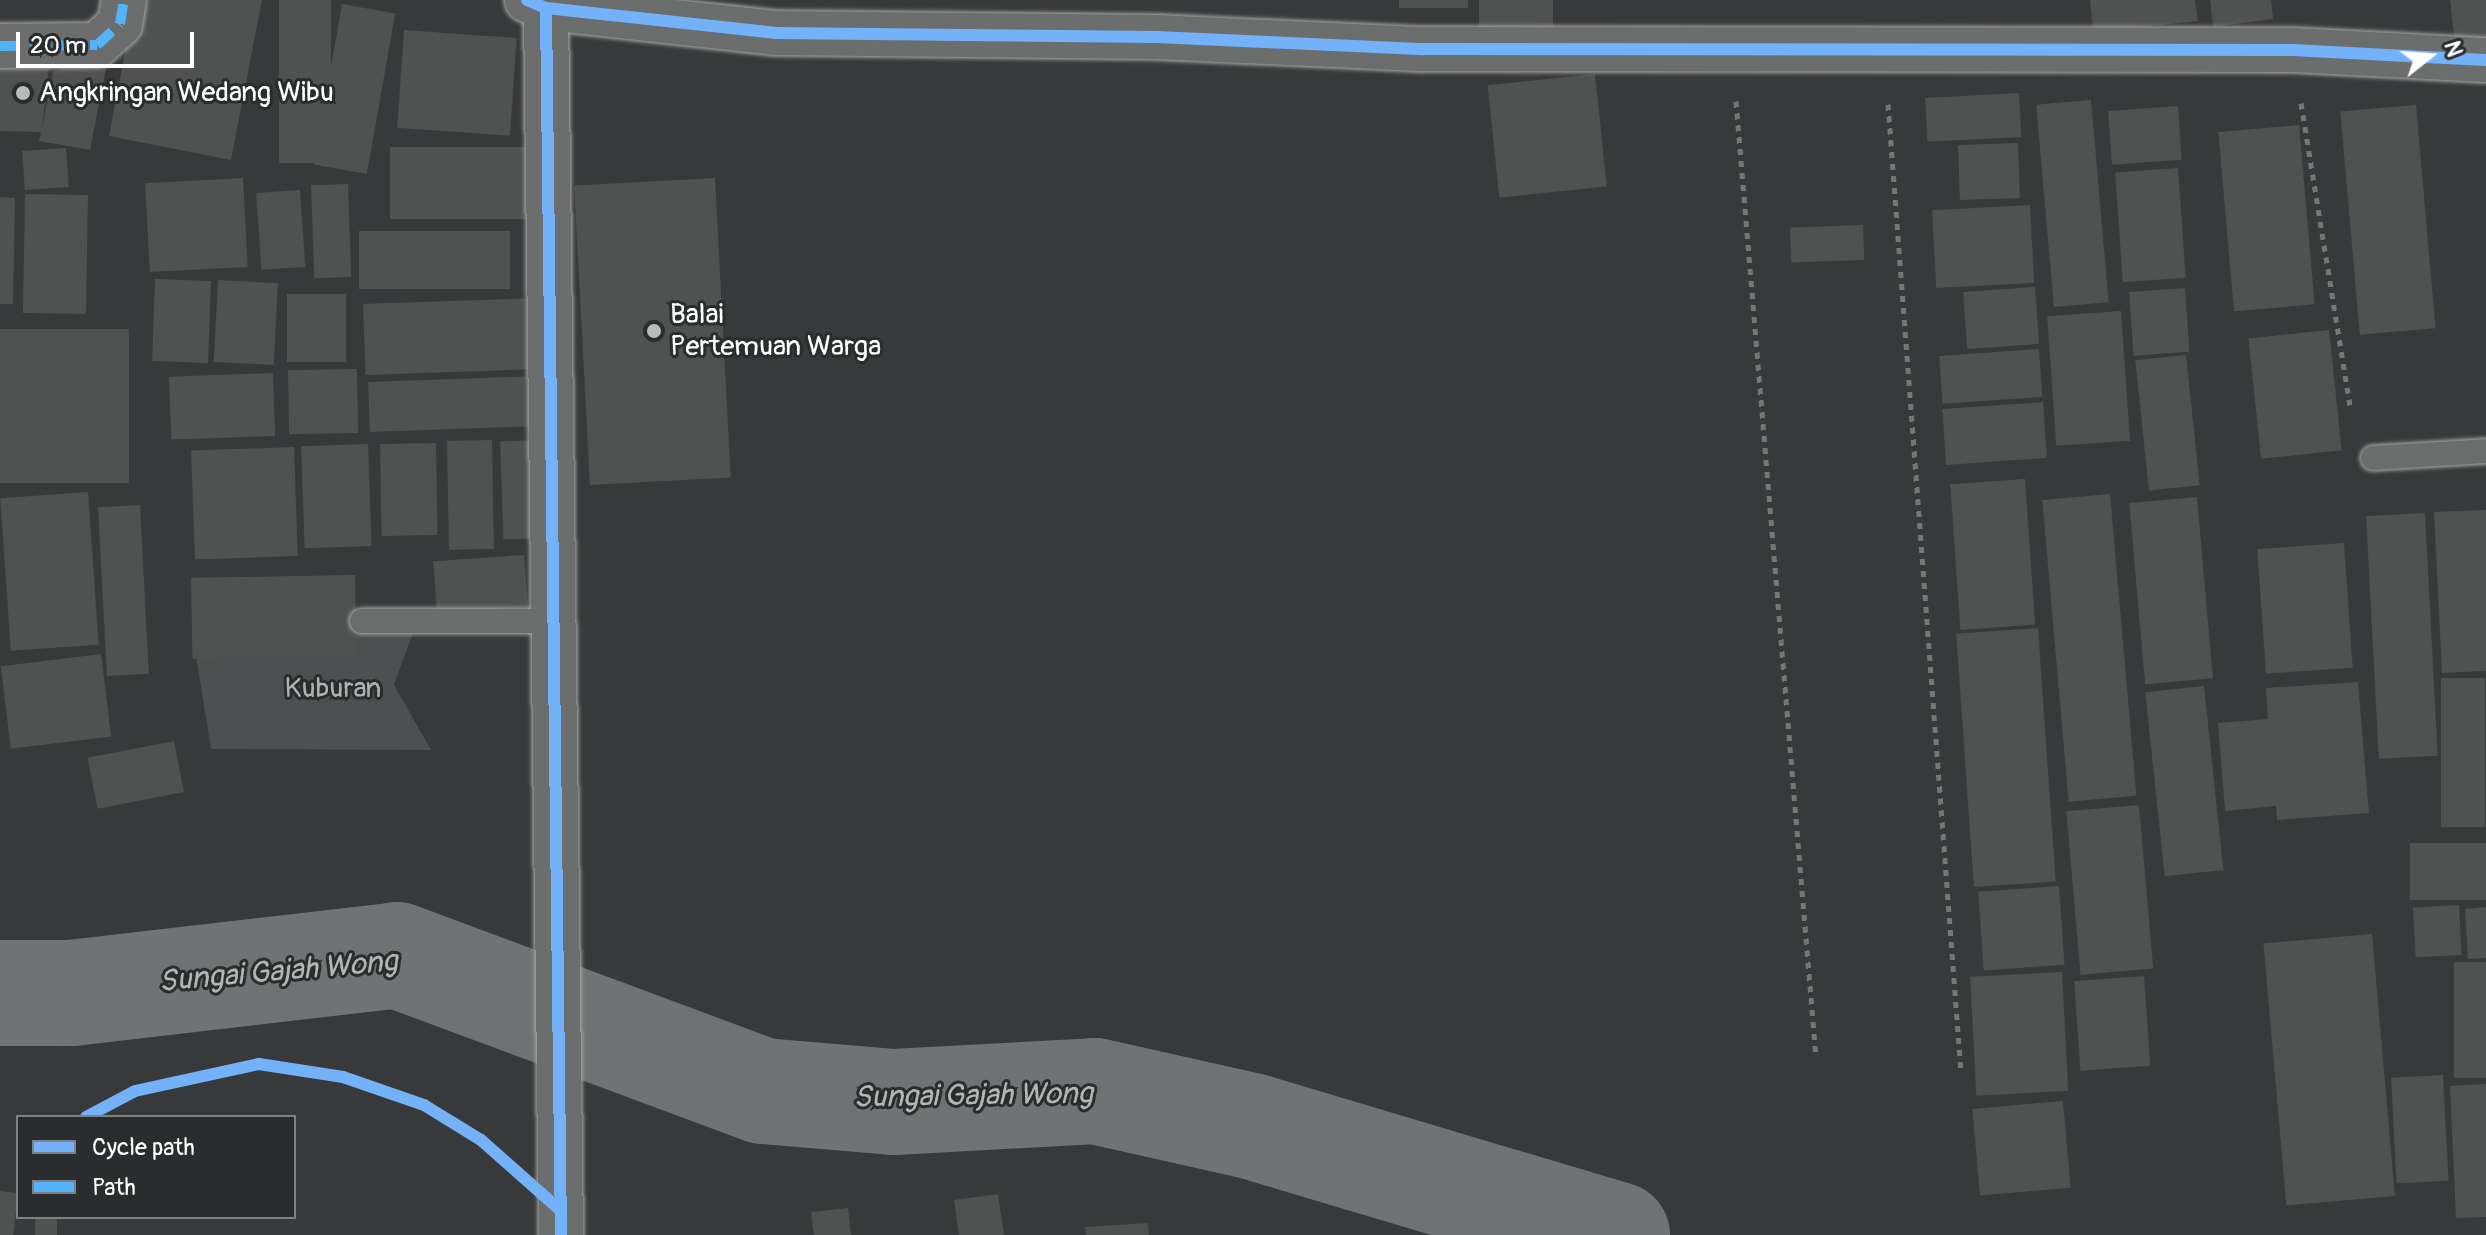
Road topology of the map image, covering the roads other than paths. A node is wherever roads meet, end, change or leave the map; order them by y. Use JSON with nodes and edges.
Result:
{"nodes":[{"id":1,"x":124,"y":0,"type":"edge"},
{"id":2,"x":537,"y":4,"type":"edge"},
{"id":3,"x":697,"y":14,"type":"edge"},
{"id":4,"x":0,"y":46,"type":"edge"},
{"id":5,"x":2486,"y":60,"type":"edge"},
{"id":6,"x":2486,"y":451,"type":"edge"},
{"id":7,"x":2373,"y":458,"type":"dead end"},
{"id":8,"x":362,"y":621,"type":"dead end"},
{"id":9,"x":552,"y":621,"type":"junction"},
{"id":10,"x":561,"y":1235,"type":"edge"}],
"edges":[{"from":1,"to":4,"type":"street"},
{"from":2,"to":3,"type":"street"},
{"from":2,"to":9,"type":"street"},
{"from":3,"to":5,"type":"street"},
{"from":6,"to":7,"type":"lane"},
{"from":8,"to":9,"type":"lane"},
{"from":9,"to":10,"type":"street"}]}
